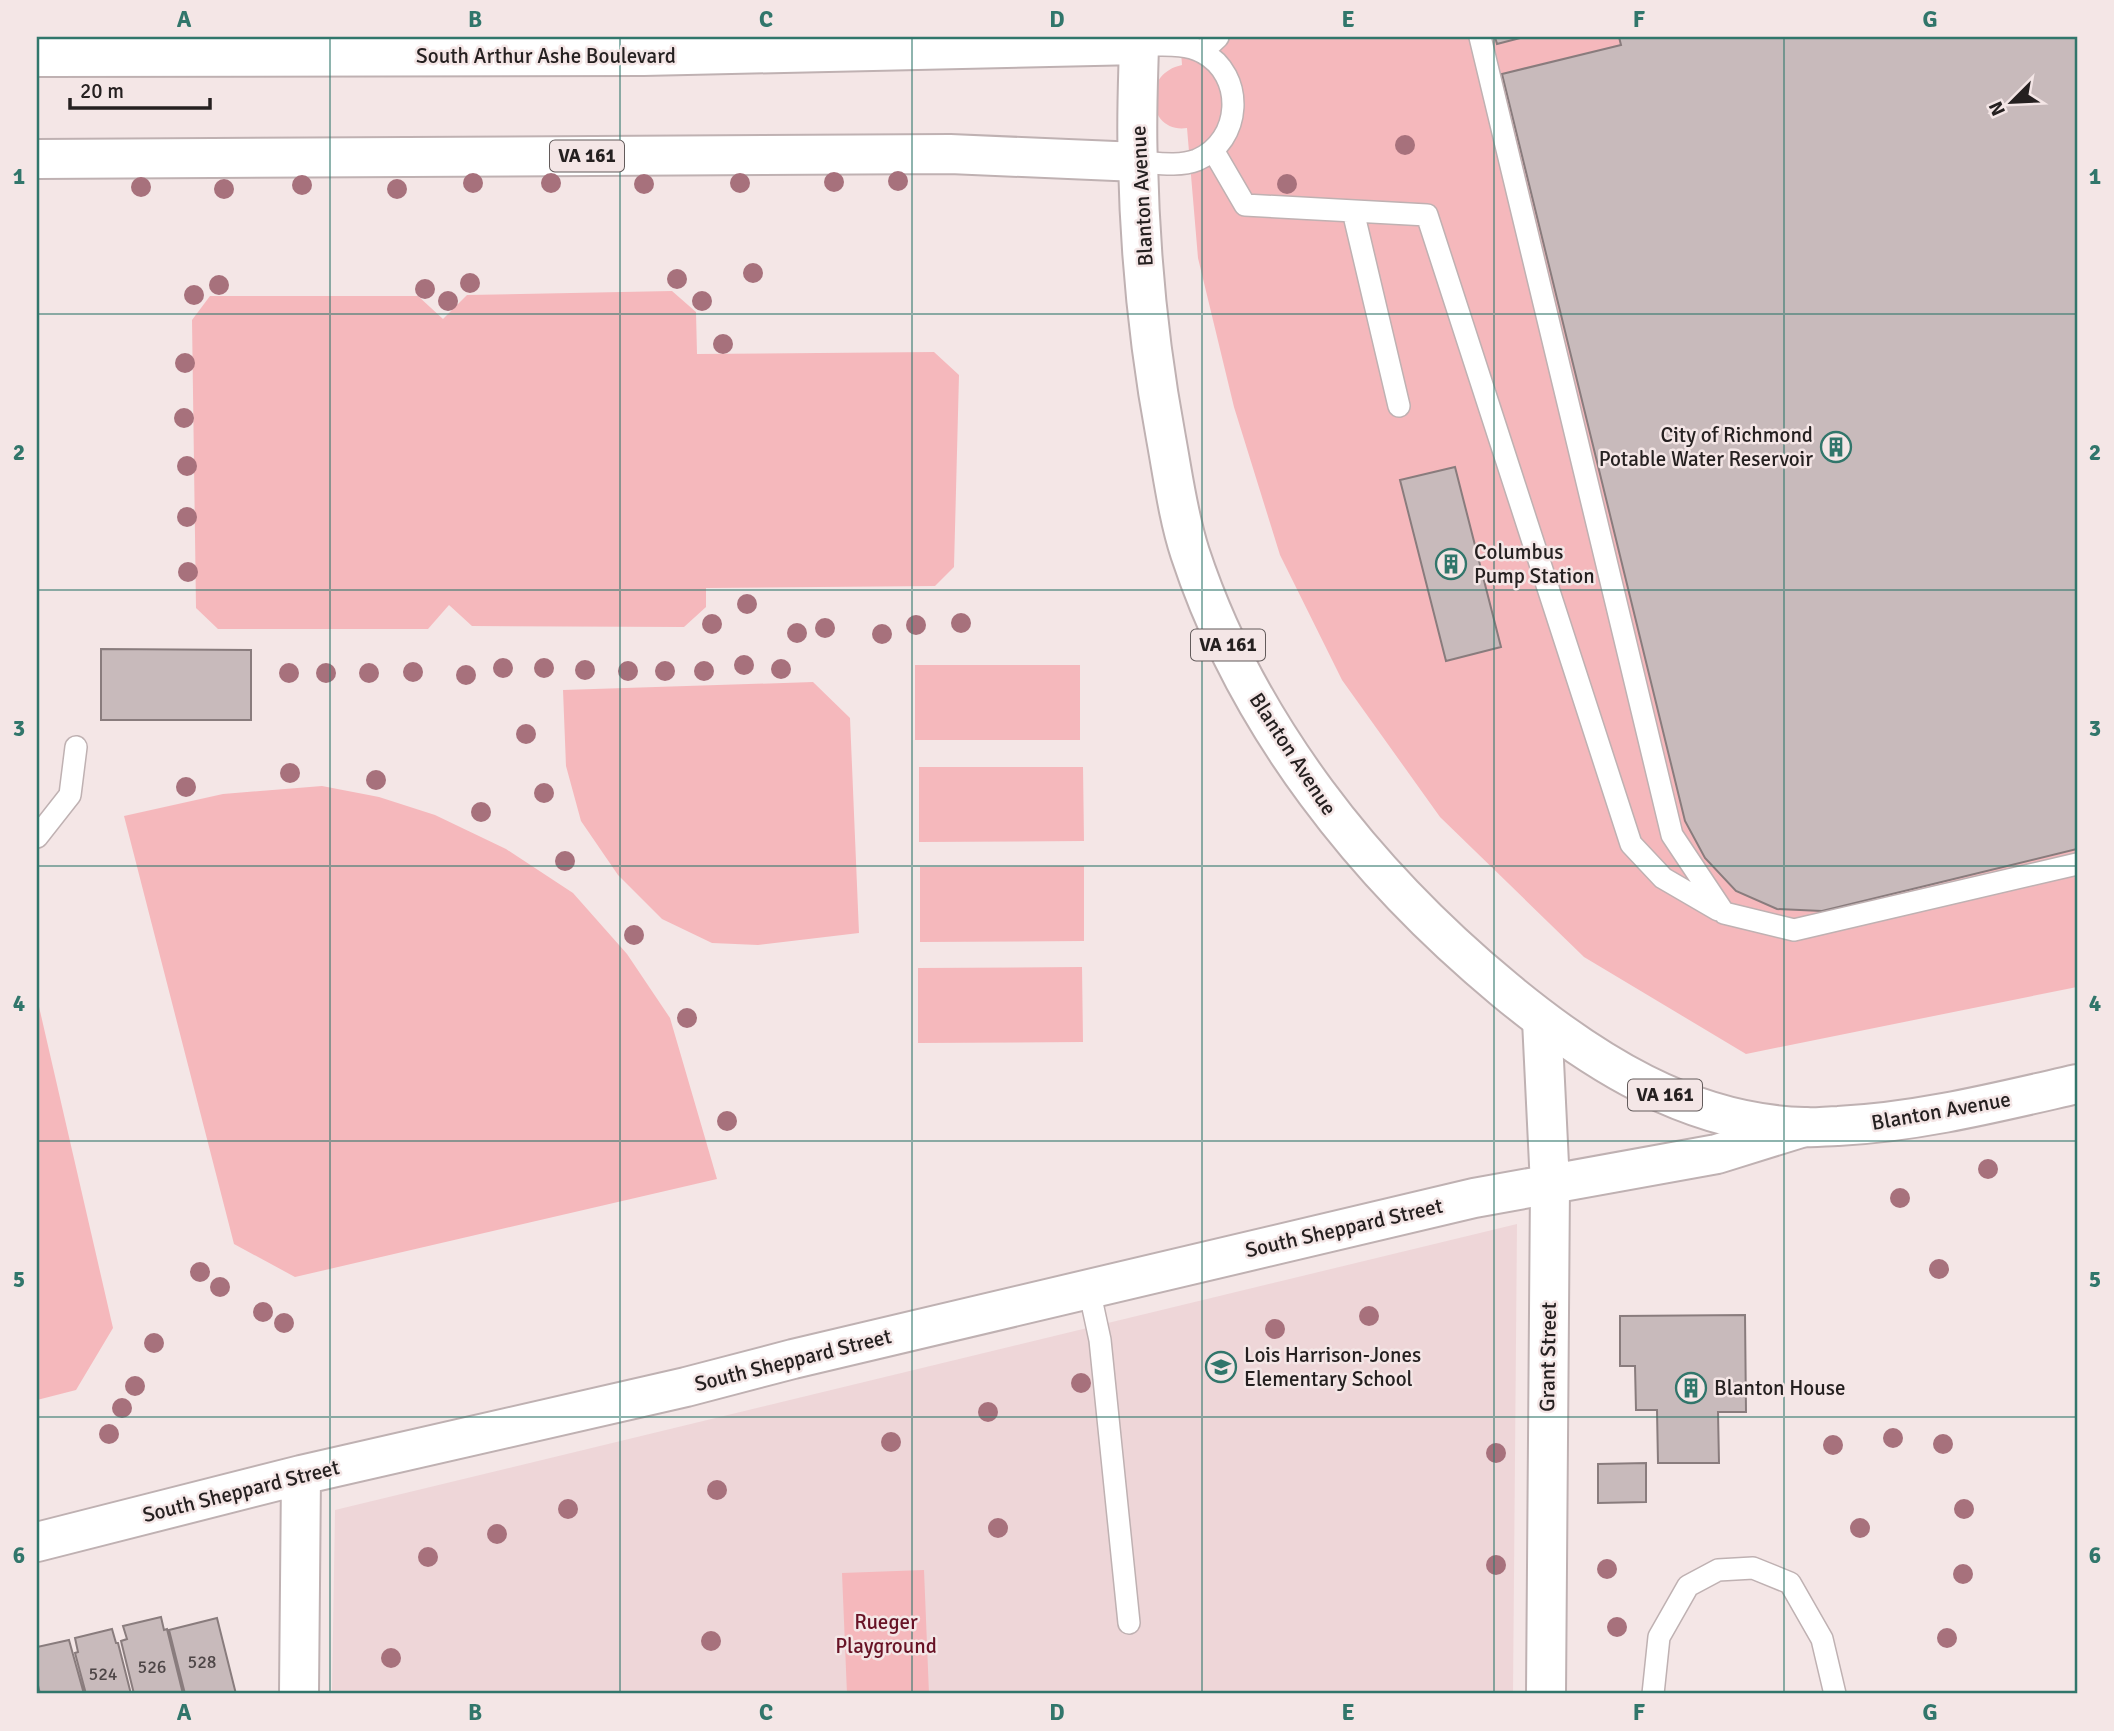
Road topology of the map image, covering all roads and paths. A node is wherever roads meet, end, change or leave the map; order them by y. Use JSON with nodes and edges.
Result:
{"nodes":[{"id":1,"x":44,"y":37,"type":"edge"},
{"id":2,"x":1218,"y":37,"type":"edge"},
{"id":3,"x":1480,"y":37,"type":"edge"},
{"id":4,"x":1140,"y":41,"type":"edge"},
{"id":5,"x":1202,"y":52,"type":"junction"},
{"id":6,"x":142,"y":56,"type":"junction"},
{"id":7,"x":37,"y":57,"type":"edge"},
{"id":8,"x":1213,"y":150,"type":"junction"},
{"id":9,"x":37,"y":159,"type":"edge"},
{"id":10,"x":1138,"y":162,"type":"junction"},
{"id":11,"x":1353,"y":211,"type":"junction"},
{"id":12,"x":1399,"y":406,"type":"dead end"},
{"id":13,"x":76,"y":747,"type":"dead end"},
{"id":14,"x":37,"y":836,"type":"edge"},
{"id":15,"x":2077,"y":864,"type":"edge"},
{"id":16,"x":1724,"y":913,"type":"junction"},
{"id":17,"x":1542,"y":1020,"type":"junction"},
{"id":18,"x":2077,"y":1084,"type":"edge"},
{"id":19,"x":1804,"y":1128,"type":"junction"},
{"id":20,"x":1550,"y":1185,"type":"junction"},
{"id":21,"x":1089,"y":1289,"type":"junction"},
{"id":22,"x":301,"y":1475,"type":"junction"},
{"id":23,"x":37,"y":1542,"type":"edge"},
{"id":24,"x":1129,"y":1623,"type":"dead end"},
{"id":25,"x":299,"y":1694,"type":"edge"},
{"id":26,"x":1546,"y":1694,"type":"edge"},
{"id":27,"x":1653,"y":1694,"type":"edge"},
{"id":28,"x":1835,"y":1694,"type":"edge"}],
"edges":[{"from":1,"to":6,"type":"main road"},
{"from":2,"to":5,"type":"lane"},
{"from":3,"to":16,"type":"lane"},
{"from":4,"to":5,"type":"lane"},
{"from":4,"to":6,"type":"main road","name":"South Arthur Ashe Boulevard"},
{"from":4,"to":10,"type":"main road","name":"Blanton Avenue","number":"VA 161"},
{"from":5,"to":8,"type":"lane"},
{"from":6,"to":7,"type":"main road","name":"South Arthur Ashe Boulevard"},
{"from":8,"to":10,"type":"lane"},
{"from":8,"to":11,"type":"lane"},
{"from":9,"to":10,"type":"main road","number":"VA 161"},
{"from":10,"to":17,"type":"main road","name":"Blanton Avenue","number":"VA 161"},
{"from":11,"to":12,"type":"lane"},
{"from":11,"to":16,"type":"lane"},
{"from":13,"to":14,"type":"lane"},
{"from":15,"to":16,"type":"lane"},
{"from":17,"to":19,"type":"main road","name":"Blanton Avenue","number":"VA 161"},
{"from":17,"to":20,"type":"main road","name":"Grant Street"},
{"from":18,"to":19,"type":"main road","name":"Blanton Avenue","number":"VA 161"},
{"from":19,"to":20,"type":"main road","name":"Blanton Avenue"},
{"from":20,"to":21,"type":"main road","name":"South Sheppard Street"},
{"from":20,"to":26,"type":"main road","name":"Grant Street"},
{"from":21,"to":22,"type":"main road","name":"South Sheppard Street"},
{"from":21,"to":24,"type":"lane"},
{"from":22,"to":23,"type":"main road","name":"South Sheppard Street"},
{"from":22,"to":25,"type":"main road"},
{"from":27,"to":28,"type":"lane"}]}
